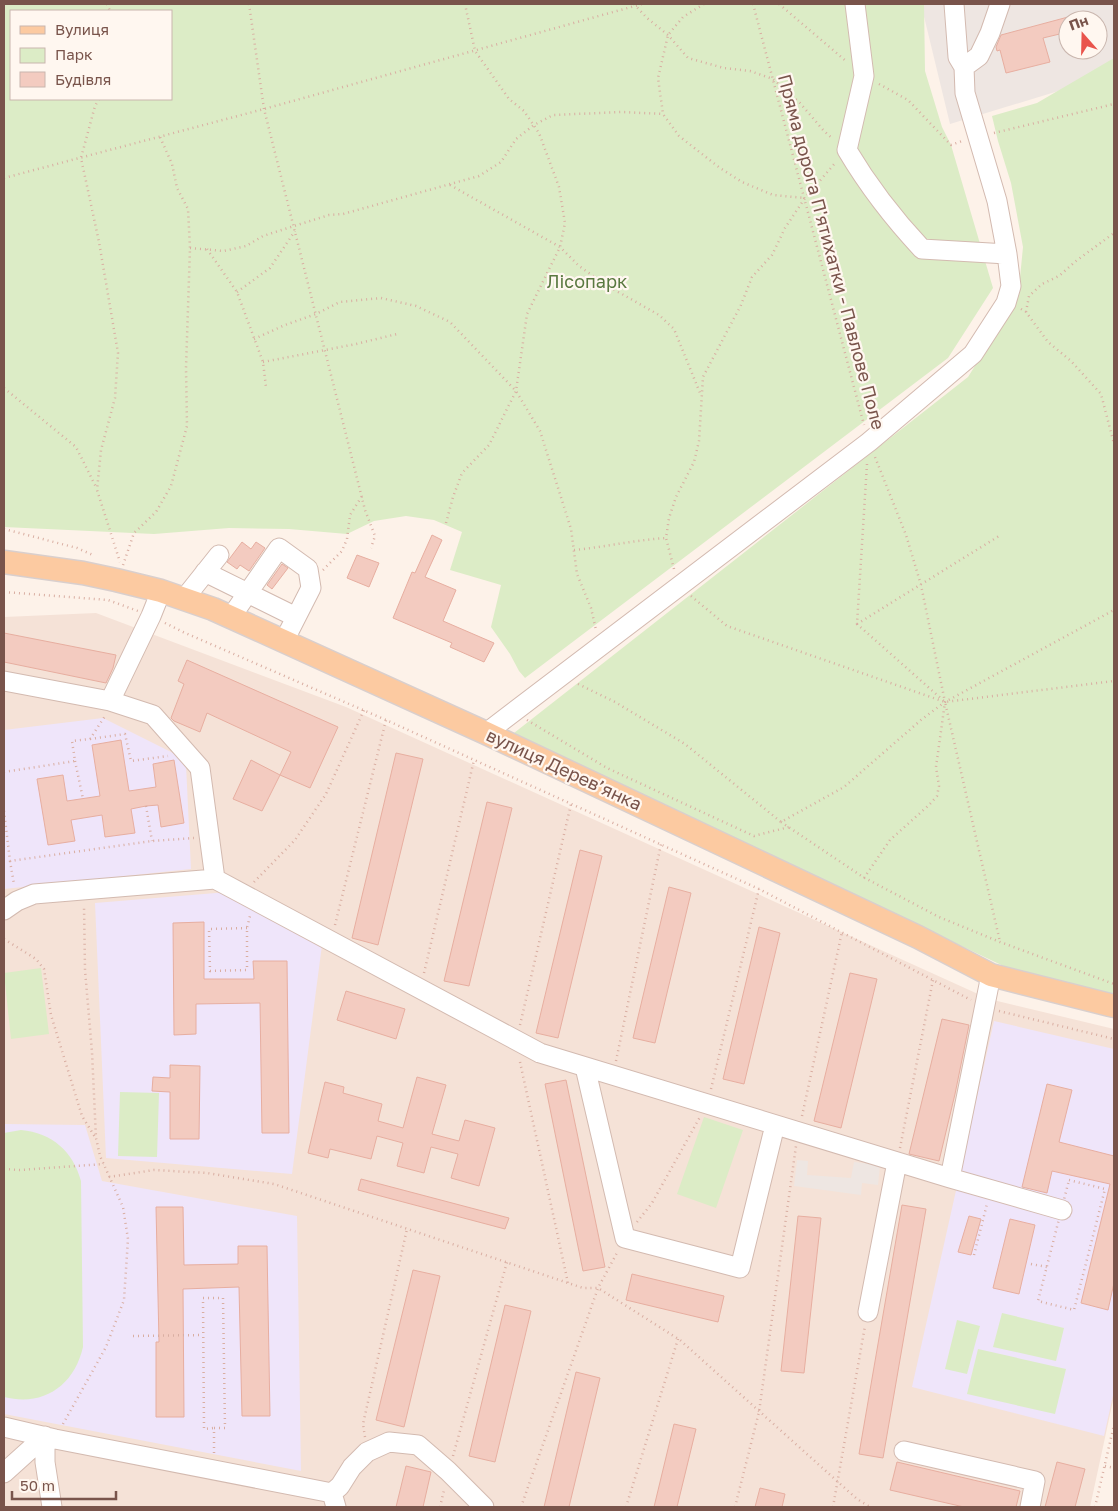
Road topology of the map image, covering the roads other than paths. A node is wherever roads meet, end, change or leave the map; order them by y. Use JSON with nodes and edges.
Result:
{"nodes":[{"id":1,"x":855,"y":4,"type":"edge"},
{"id":2,"x":954,"y":4,"type":"edge"},
{"id":3,"x":1000,"y":4,"type":"edge"},
{"id":4,"x":964,"y":67,"type":"junction"},
{"id":5,"x":1008,"y":254,"type":"junction"},
{"id":6,"x":218,"y":555,"type":"dead end"},
{"id":7,"x":4,"y":562,"type":"edge"},
{"id":8,"x":205,"y":572,"type":"junction"},
{"id":9,"x":161,"y":591,"type":"junction"},
{"id":10,"x":247,"y":594,"type":"junction"},
{"id":11,"x":184,"y":599,"type":"junction"},
{"id":12,"x":231,"y":617,"type":"junction"},
{"id":13,"x":296,"y":617,"type":"junction"},
{"id":14,"x":284,"y":641,"type":"junction"},
{"id":15,"x":4,"y":681,"type":"edge"},
{"id":16,"x":110,"y":702,"type":"junction"},
{"id":17,"x":486,"y":733,"type":"junction"},
{"id":18,"x":215,"y":879,"type":"junction"},
{"id":19,"x":10,"y":905,"type":"edge"},
{"id":20,"x":992,"y":975,"type":"junction"},
{"id":21,"x":1114,"y":1006,"type":"edge"},
{"id":22,"x":586,"y":1067,"type":"junction"},
{"id":23,"x":775,"y":1125,"type":"junction"},
{"id":24,"x":897,"y":1162,"type":"junction"},
{"id":25,"x":950,"y":1178,"type":"junction"},
{"id":26,"x":1062,"y":1210,"type":"road end"},
{"id":27,"x":868,"y":1312,"type":"road end"},
{"id":28,"x":4,"y":1427,"type":"edge"},
{"id":29,"x":50,"y":1437,"type":"junction"},
{"id":30,"x":904,"y":1451,"type":"dead end"},
{"id":31,"x":4,"y":1473,"type":"edge"},
{"id":32,"x":334,"y":1500,"type":"edge"},
{"id":33,"x":52,"y":1507,"type":"edge"},
{"id":34,"x":484,"y":1507,"type":"edge"},
{"id":35,"x":1030,"y":1507,"type":"edge"}],
"edges":[{"from":1,"to":5,"type":"lane"},
{"from":2,"to":4,"type":"lane"},
{"from":3,"to":4,"type":"lane"},
{"from":4,"to":5,"type":"lane"},
{"from":5,"to":17,"type":"lane"},
{"from":6,"to":8,"type":"lane"},
{"from":7,"to":9,"type":"main road","name":"вулиця Дерев’янка"},
{"from":8,"to":10,"type":"lane"},
{"from":8,"to":11,"type":"lane"},
{"from":9,"to":11,"type":"main road","name":"вулиця Дерев’янка"},
{"from":9,"to":16,"type":"lane"},
{"from":10,"to":12,"type":"lane"},
{"from":10,"to":13,"type":"lane"},
{"from":10,"to":13,"type":"lane"},
{"from":11,"to":12,"type":"main road","name":"вулиця Дерев’янка"},
{"from":12,"to":14,"type":"main road","name":"вулиця Дерев’янка"},
{"from":13,"to":14,"type":"lane"},
{"from":14,"to":17,"type":"main road","name":"вулиця Дерев’янка"},
{"from":15,"to":16,"type":"lane"},
{"from":16,"to":18,"type":"lane"},
{"from":17,"to":20,"type":"main road","name":"вулиця Дерев’янка"},
{"from":18,"to":19,"type":"lane"},
{"from":18,"to":22,"type":"lane"},
{"from":20,"to":21,"type":"main road","name":"вулиця Дерев’янка"},
{"from":20,"to":25,"type":"lane"},
{"from":22,"to":23,"type":"lane"},
{"from":22,"to":23,"type":"lane"},
{"from":23,"to":24,"type":"lane"},
{"from":24,"to":25,"type":"lane"},
{"from":24,"to":27,"type":"lane"},
{"from":25,"to":26,"type":"lane"},
{"from":28,"to":29,"type":"lane"},
{"from":29,"to":31,"type":"lane"},
{"from":29,"to":32,"type":"lane"},
{"from":29,"to":33,"type":"lane"},
{"from":30,"to":35,"type":"lane"},
{"from":32,"to":34,"type":"lane"}]}
